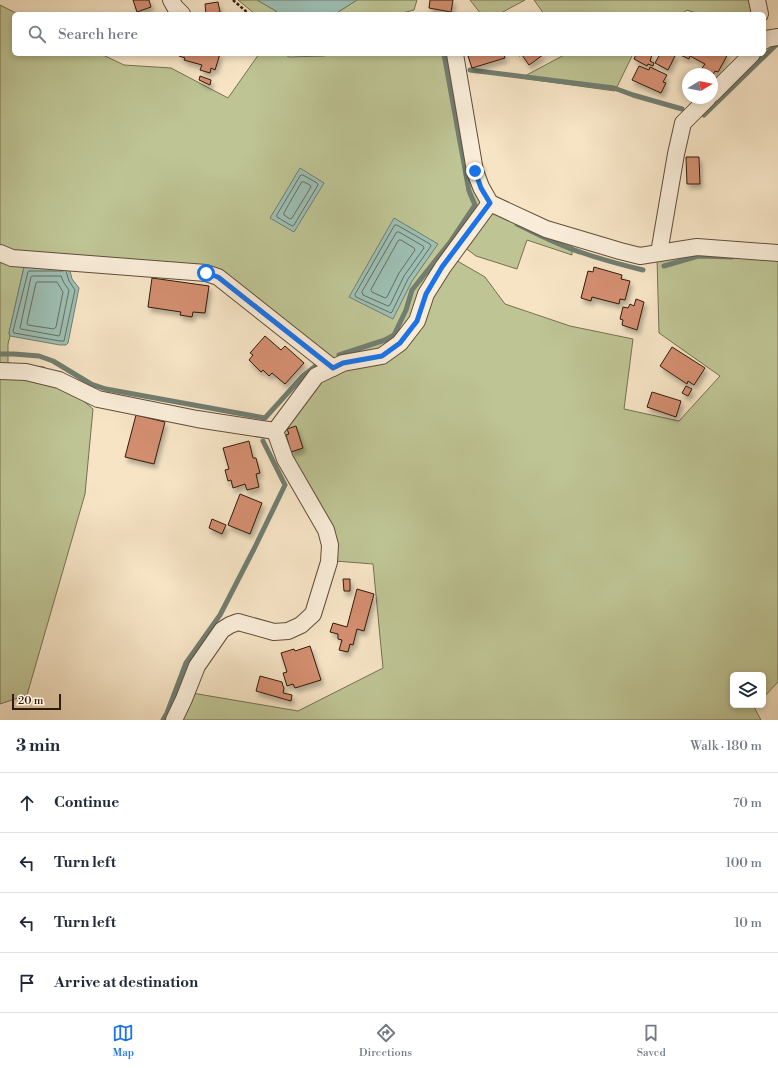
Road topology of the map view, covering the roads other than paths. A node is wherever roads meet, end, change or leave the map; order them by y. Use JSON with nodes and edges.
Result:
{"nodes":[{"id":1,"x":171,"y":0,"type":"edge"},
{"id":2,"x":757,"y":0,"type":"edge"},
{"id":3,"x":180,"y":12,"type":"edge"},
{"id":4,"x":760,"y":12,"type":"edge"},
{"id":5,"x":455,"y":56,"type":"edge"},
{"id":6,"x":750,"y":56,"type":"edge"},
{"id":7,"x":718,"y":88,"type":"edge"},
{"id":8,"x":702,"y":104,"type":"edge"},
{"id":9,"x":490,"y":203,"type":"junction"},
{"id":10,"x":0,"y":253,"type":"edge"},
{"id":11,"x":659,"y":253,"type":"junction"},
{"id":12,"x":778,"y":253,"type":"edge"},
{"id":13,"x":333,"y":368,"type":"junction"},
{"id":14,"x":0,"y":370,"type":"edge"},
{"id":15,"x":275,"y":431,"type":"junction"},
{"id":16,"x":174,"y":720,"type":"edge"}],
"edges":[{"from":1,"to":3,"type":"street"},
{"from":2,"to":4,"type":"street"},
{"from":5,"to":9,"type":"street"},
{"from":6,"to":7,"type":"street"},
{"from":8,"to":11,"type":"street"},
{"from":9,"to":11,"type":"street"},
{"from":9,"to":13,"type":"street"},
{"from":10,"to":13,"type":"street"},
{"from":11,"to":12,"type":"street"},
{"from":13,"to":15,"type":"street"},
{"from":14,"to":15,"type":"street"},
{"from":15,"to":16,"type":"street"}]}
